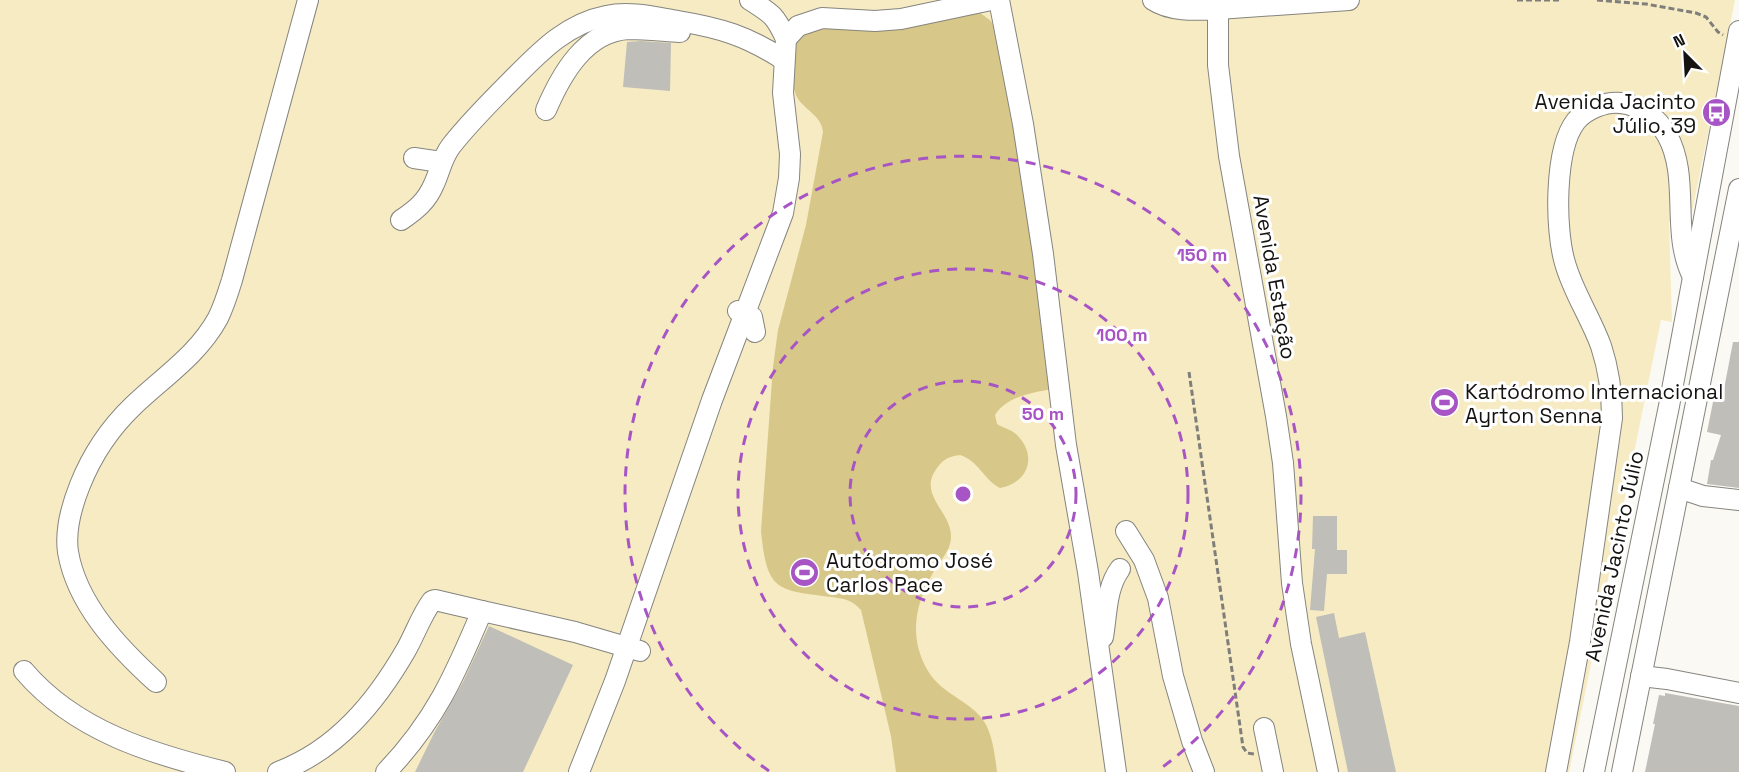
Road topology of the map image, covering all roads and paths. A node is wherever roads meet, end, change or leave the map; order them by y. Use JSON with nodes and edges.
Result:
{"nodes":[{"id":1,"x":308,"y":0,"type":"edge"},
{"id":2,"x":750,"y":0,"type":"edge"},
{"id":3,"x":991,"y":0,"type":"edge"},
{"id":4,"x":999,"y":0,"type":"edge"},
{"id":5,"x":1153,"y":0,"type":"edge"},
{"id":6,"x":1349,"y":0,"type":"edge"},
{"id":7,"x":1517,"y":0,"type":"edge"},
{"id":8,"x":1560,"y":0,"type":"edge"},
{"id":9,"x":1597,"y":0,"type":"edge"},
{"id":10,"x":1218,"y":5,"type":"edge"},
{"id":11,"x":710,"y":26,"type":"junction"},
{"id":12,"x":1733,"y":34,"type":"edge"},
{"id":13,"x":786,"y":39,"type":"junction"},
{"id":14,"x":784,"y":60,"type":"junction"},
{"id":15,"x":546,"y":110,"type":"dead end"},
{"id":16,"x":414,"y":158,"type":"dead end"},
{"id":17,"x":441,"y":162,"type":"junction"},
{"id":18,"x":1709,"y":192,"type":"junction"},
{"id":19,"x":1738,"y":194,"type":"edge"},
{"id":20,"x":401,"y":220,"type":"dead end"},
{"id":21,"x":1693,"y":276,"type":"junction"},
{"id":22,"x":742,"y":312,"type":"junction"},
{"id":23,"x":755,"y":332,"type":"dead end"},
{"id":24,"x":1189,"y":372,"type":"dead end"},
{"id":25,"x":1679,"y":488,"type":"junction"},
{"id":26,"x":1739,"y":500,"type":"edge"},
{"id":27,"x":1126,"y":531,"type":"dead end"},
{"id":28,"x":1120,"y":569,"type":"dead end"},
{"id":29,"x":482,"y":611,"type":"junction"},
{"id":30,"x":633,"y":649,"type":"junction"},
{"id":31,"x":1100,"y":652,"type":"junction"},
{"id":32,"x":24,"y":671,"type":"dead end"},
{"id":33,"x":1641,"y":676,"type":"junction"},
{"id":34,"x":156,"y":682,"type":"dead end"},
{"id":35,"x":1739,"y":693,"type":"edge"},
{"id":36,"x":1263,"y":728,"type":"dead end"},
{"id":37,"x":1269,"y":752,"type":"junction"},
{"id":38,"x":225,"y":772,"type":"edge"},
{"id":39,"x":278,"y":772,"type":"edge"},
{"id":40,"x":386,"y":772,"type":"edge"},
{"id":41,"x":579,"y":772,"type":"edge"},
{"id":42,"x":1116,"y":772,"type":"edge"},
{"id":43,"x":1204,"y":772,"type":"edge"},
{"id":44,"x":1273,"y":772,"type":"edge"},
{"id":45,"x":1329,"y":772,"type":"edge"},
{"id":46,"x":1556,"y":772,"type":"edge"},
{"id":47,"x":1594,"y":772,"type":"edge"},
{"id":48,"x":1622,"y":772,"type":"edge"}],
"edges":[{"from":1,"to":34,"type":"street"},
{"from":2,"to":13,"type":"street"},
{"from":3,"to":13,"type":"street"},
{"from":4,"to":31,"type":"street"},
{"from":5,"to":10,"type":"street"},
{"from":6,"to":10,"type":"street"},
{"from":7,"to":8,"type":"path"},
{"from":9,"to":12,"type":"path"},
{"from":10,"to":45,"type":"street","name":"Avenida Estação"},
{"from":11,"to":14,"type":"street"},
{"from":11,"to":15,"type":"street"},
{"from":11,"to":17,"type":"street"},
{"from":12,"to":18,"type":"street","name":"Avenida Jacinto Júlio"},
{"from":13,"to":14,"type":"street"},
{"from":14,"to":22,"type":"street"},
{"from":16,"to":17,"type":"street"},
{"from":17,"to":20,"type":"street"},
{"from":18,"to":19,"type":"street"},
{"from":18,"to":21,"type":"street","name":"Avenida Jacinto Júlio"},
{"from":19,"to":25,"type":"street"},
{"from":21,"to":46,"type":"street"},
{"from":21,"to":47,"type":"street","name":"Avenida Jacinto Júlio"},
{"from":22,"to":23,"type":"street"},
{"from":22,"to":30,"type":"street"},
{"from":24,"to":37,"type":"path"},
{"from":25,"to":26,"type":"street"},
{"from":25,"to":33,"type":"street"},
{"from":27,"to":43,"type":"street"},
{"from":28,"to":31,"type":"street"},
{"from":29,"to":30,"type":"street"},
{"from":29,"to":39,"type":"street"},
{"from":29,"to":40,"type":"street"},
{"from":30,"to":41,"type":"street"},
{"from":31,"to":42,"type":"street"},
{"from":32,"to":38,"type":"street"},
{"from":33,"to":35,"type":"street"},
{"from":33,"to":48,"type":"street"},
{"from":36,"to":37,"type":"street"},
{"from":37,"to":44,"type":"street"}]}
